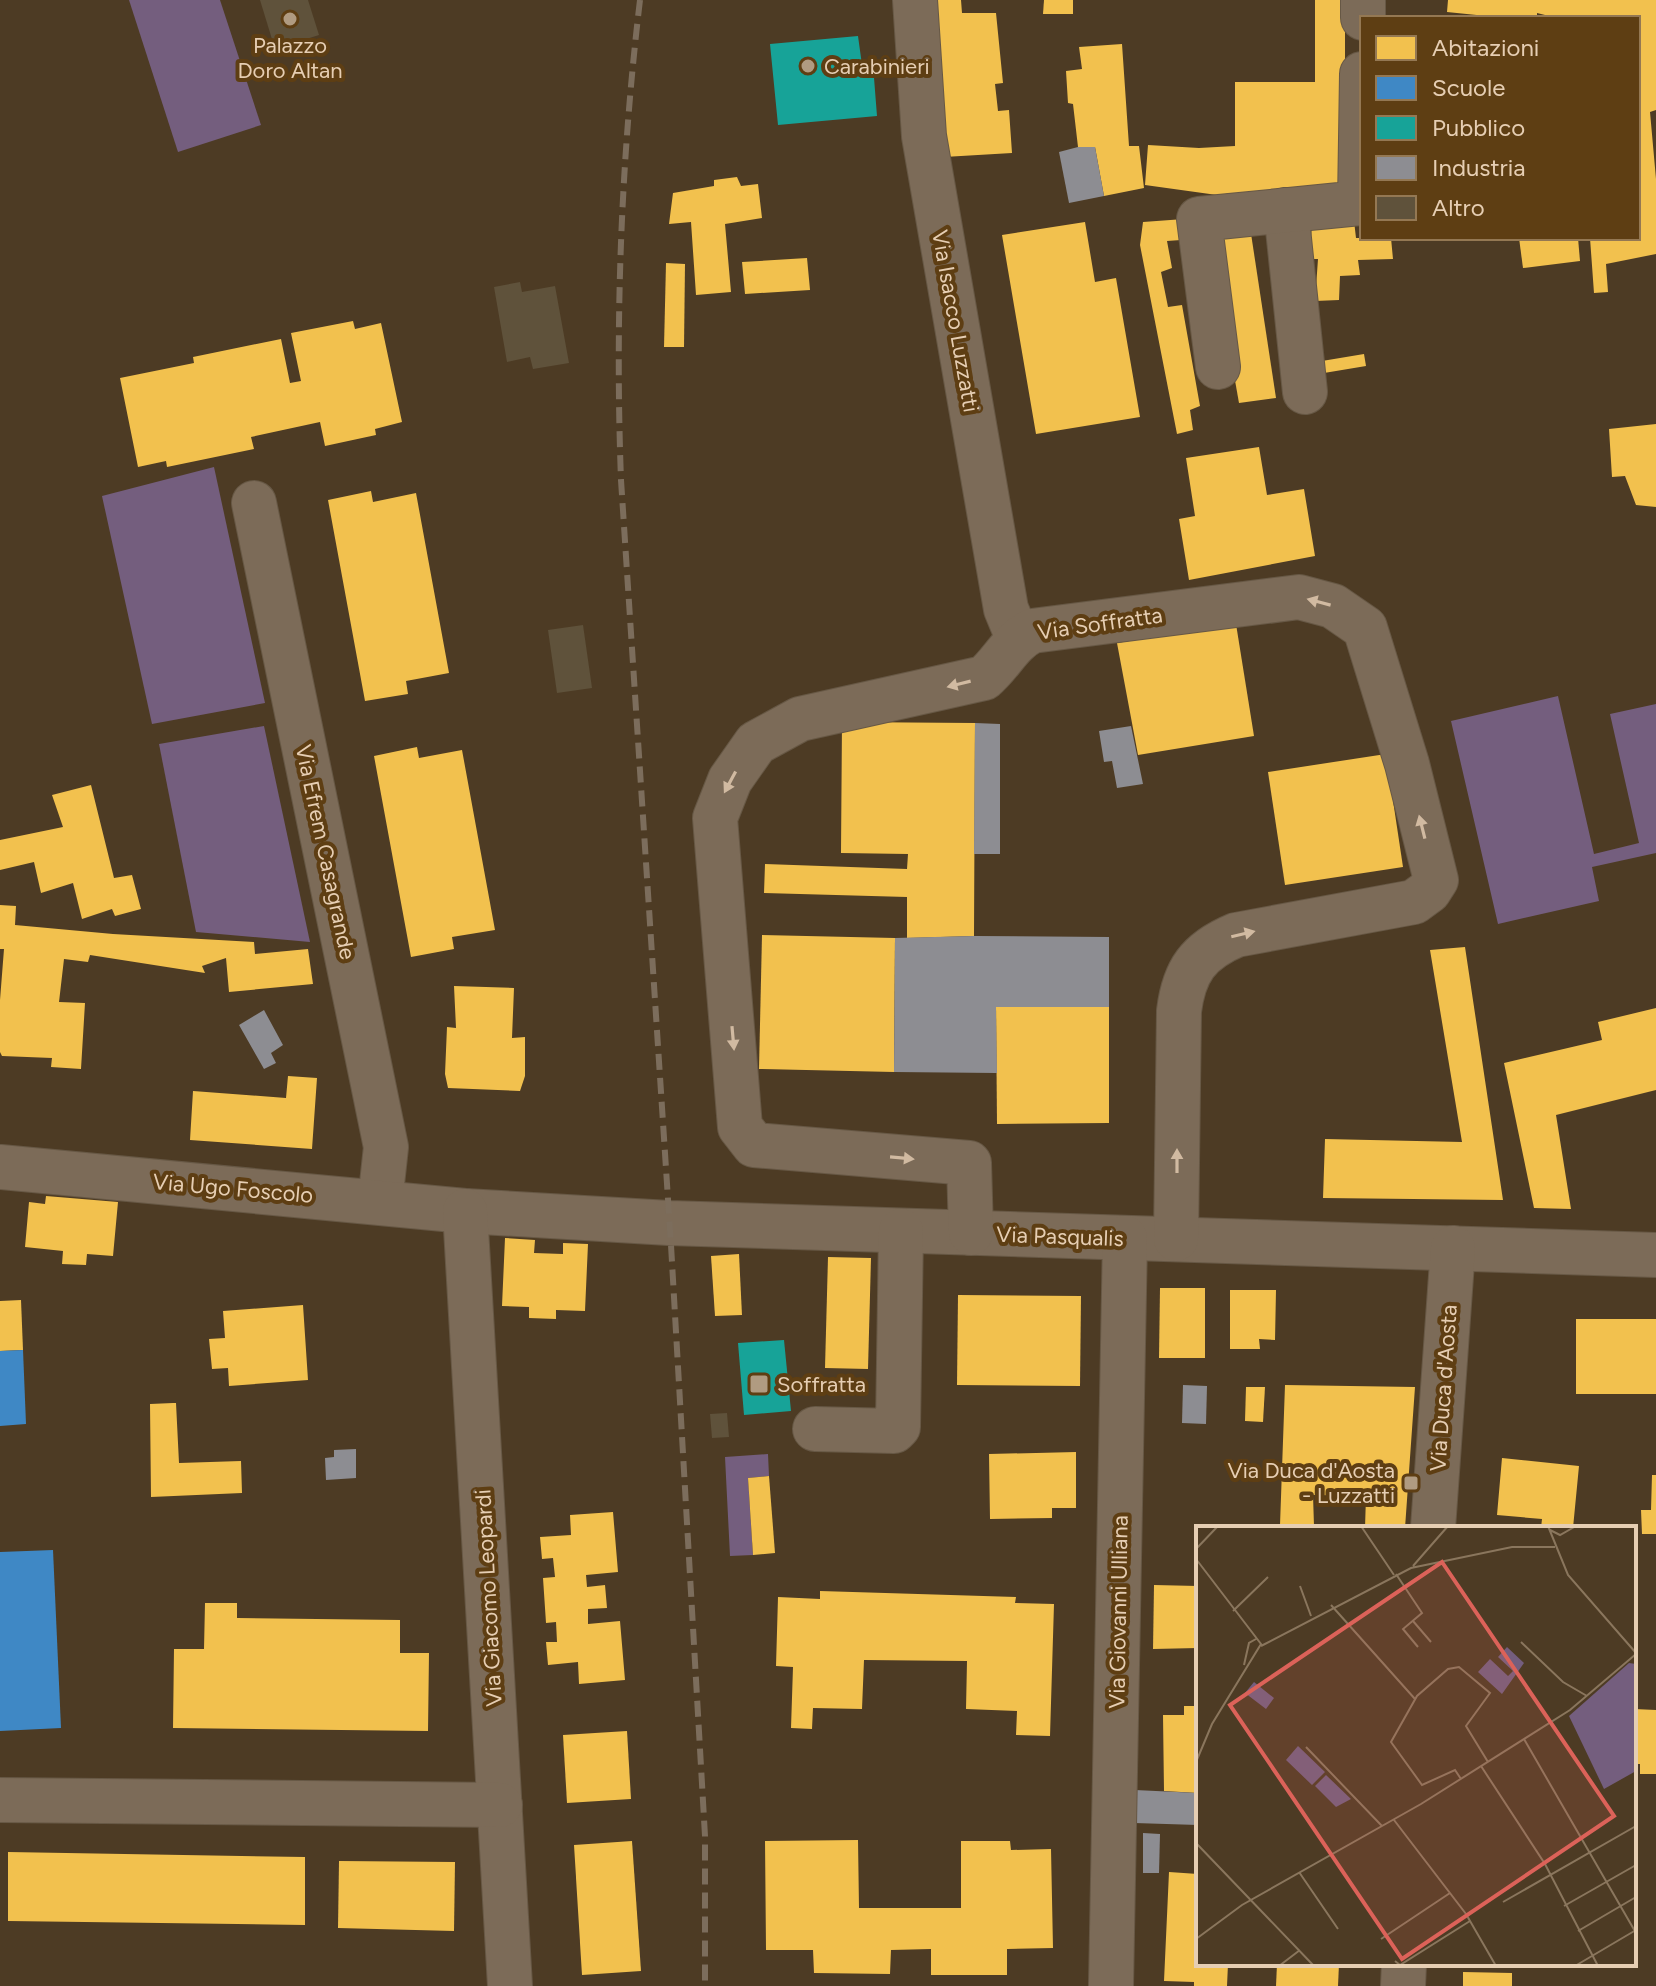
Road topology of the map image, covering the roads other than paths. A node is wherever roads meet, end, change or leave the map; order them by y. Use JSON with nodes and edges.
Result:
{"nodes":[{"id":1,"x":915,"y":0,"type":"edge"},
{"id":2,"x":1360,"y":203,"type":"edge"},
{"id":3,"x":1286,"y":210,"type":"junction"},
{"id":4,"x":1218,"y":367,"type":"dead end"},
{"id":5,"x":1305,"y":392,"type":"dead end"},
{"id":6,"x":254,"y":503,"type":"dead end"},
{"id":7,"x":1018,"y":638,"type":"junction"},
{"id":8,"x":0,"y":1167,"type":"edge"},
{"id":9,"x":380,"y":1202,"type":"junction"},
{"id":10,"x":465,"y":1211,"type":"junction"},
{"id":11,"x":901,"y":1231,"type":"junction"},
{"id":12,"x":971,"y":1233,"type":"junction"},
{"id":13,"x":1125,"y":1238,"type":"junction"},
{"id":14,"x":1176,"y":1239,"type":"junction"},
{"id":15,"x":1453,"y":1248,"type":"junction"},
{"id":16,"x":1656,"y":1255,"type":"edge"},
{"id":17,"x":815,"y":1429,"type":"dead end"},
{"id":18,"x":1433,"y":1526,"type":"edge"},
{"id":19,"x":0,"y":1800,"type":"edge"},
{"id":20,"x":500,"y":1805,"type":"junction"},
{"id":21,"x":1404,"y":1966,"type":"edge"},
{"id":22,"x":510,"y":1986,"type":"edge"},
{"id":23,"x":1111,"y":1986,"type":"edge"},
{"id":24,"x":1403,"y":1986,"type":"edge"}],
"edges":[{"from":1,"to":7,"type":"street","name":"Via Isacco Luzzatti"},
{"from":2,"to":3,"type":"street"},
{"from":3,"to":4,"type":"street"},
{"from":3,"to":5,"type":"street"},
{"from":6,"to":9,"type":"street","name":"Via Efrem Casagrande"},
{"from":7,"to":12,"type":"street","name":"Via Soffratta","one_way":true},
{"from":14,"to":7,"type":"street","name":"Via Soffratta","one_way":true},
{"from":8,"to":9,"type":"street","name":"Via Ugo Foscolo"},
{"from":9,"to":10,"type":"street","name":"Via Ugo Foscolo"},
{"from":10,"to":11,"type":"street","name":"Via Pasqualis"},
{"from":10,"to":20,"type":"street","name":"Via Giacomo Leopardi"},
{"from":11,"to":12,"type":"street","name":"Via Pasqualis"},
{"from":11,"to":17,"type":"street"},
{"from":12,"to":13,"type":"street","name":"Via Pasqualis"},
{"from":13,"to":14,"type":"street","name":"Via Pasqualis"},
{"from":13,"to":23,"type":"street","name":"Via Giovanni Ulliana"},
{"from":14,"to":15,"type":"street","name":"Via Pasqualis"},
{"from":15,"to":16,"type":"street","name":"Via Pasqualis"},
{"from":15,"to":18,"type":"street","name":"Via Duca d'Aosta"},
{"from":19,"to":20,"type":"street"},
{"from":20,"to":22,"type":"street","name":"Via Giacomo Leopardi"},
{"from":21,"to":24,"type":"street"}]}
